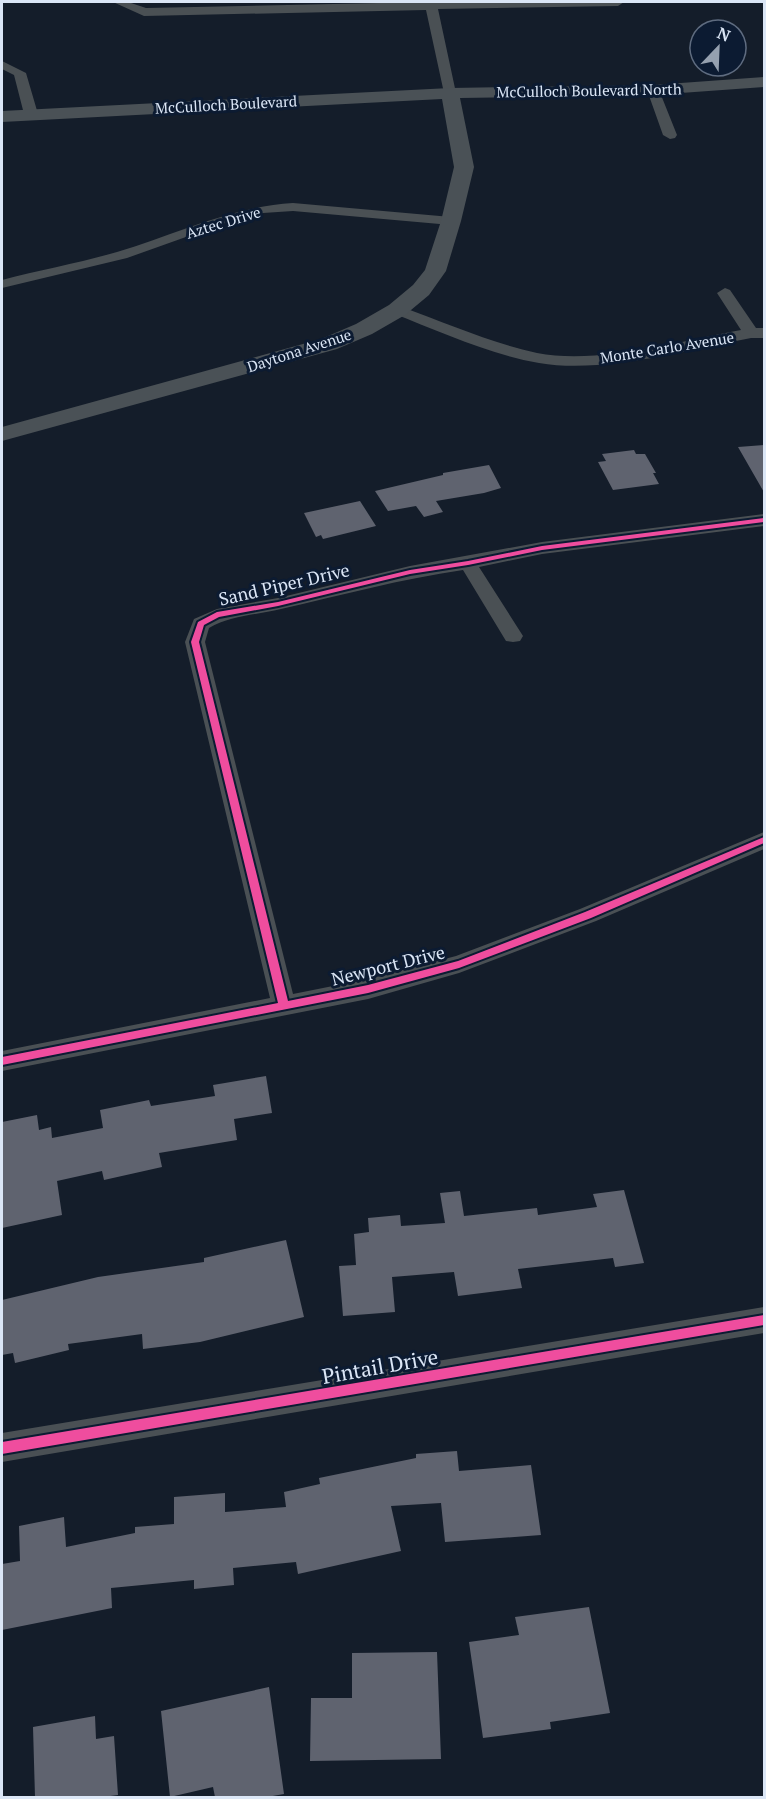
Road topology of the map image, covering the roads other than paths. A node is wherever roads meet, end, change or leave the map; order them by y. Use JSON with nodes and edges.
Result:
{"nodes":[{"id":1,"x":119,"y":2,"type":"edge"},
{"id":2,"x":618,"y":2,"type":"edge"},
{"id":3,"x":431,"y":4,"type":"edge"},
{"id":4,"x":237,"y":6,"type":"edge"},
{"id":5,"x":2,"y":65,"type":"edge"},
{"id":6,"x":765,"y":82,"type":"edge"},
{"id":7,"x":653,"y":90,"type":"junction"},
{"id":8,"x":450,"y":93,"type":"junction"},
{"id":9,"x":31,"y":114,"type":"junction"},
{"id":10,"x":2,"y":116,"type":"edge"},
{"id":11,"x":670,"y":135,"type":"dead end"},
{"id":12,"x":451,"y":220,"type":"junction"},
{"id":13,"x":2,"y":284,"type":"edge"},
{"id":14,"x":724,"y":293,"type":"dead end"},
{"id":15,"x":397,"y":310,"type":"junction"},
{"id":16,"x":758,"y":333,"type":"edge"},
{"id":17,"x":2,"y":434,"type":"edge"},
{"id":18,"x":765,"y":520,"type":"edge"},
{"id":19,"x":468,"y":563,"type":"junction"},
{"id":20,"x":513,"y":636,"type":"dead end"},
{"id":21,"x":765,"y":840,"type":"edge"},
{"id":22,"x":284,"y":1006,"type":"junction"},
{"id":23,"x":2,"y":1061,"type":"edge"},
{"id":24,"x":765,"y":1320,"type":"edge"},
{"id":25,"x":2,"y":1448,"type":"edge"}],
"edges":[{"from":1,"to":4,"type":"street"},
{"from":2,"to":3,"type":"street"},
{"from":3,"to":4,"type":"street"},
{"from":3,"to":8,"type":"street"},
{"from":5,"to":9,"type":"street"},
{"from":6,"to":7,"type":"street","name":"McCulloch Boulevard North"},
{"from":7,"to":8,"type":"street","name":"McCulloch Boulevard North"},
{"from":7,"to":11,"type":"street"},
{"from":8,"to":9,"type":"street","name":"McCulloch Boulevard"},
{"from":8,"to":12,"type":"street","name":"Daytona Avenue"},
{"from":9,"to":10,"type":"street","name":"McCulloch Boulevard"},
{"from":12,"to":13,"type":"street","name":"Aztec Drive"},
{"from":12,"to":15,"type":"street","name":"Daytona Avenue"},
{"from":14,"to":16,"type":"street"},
{"from":15,"to":16,"type":"street","name":"Monte Carlo Avenue"},
{"from":15,"to":17,"type":"street","name":"Daytona Avenue"},
{"from":18,"to":19,"type":"street","name":"Sand Piper Drive"},
{"from":19,"to":20,"type":"street"},
{"from":19,"to":22,"type":"street","name":"Sand Piper Drive"},
{"from":21,"to":22,"type":"street","name":"Newport Drive"},
{"from":22,"to":23,"type":"street","name":"Newport Drive"},
{"from":24,"to":25,"type":"street","name":"Pintail Drive"}]}
